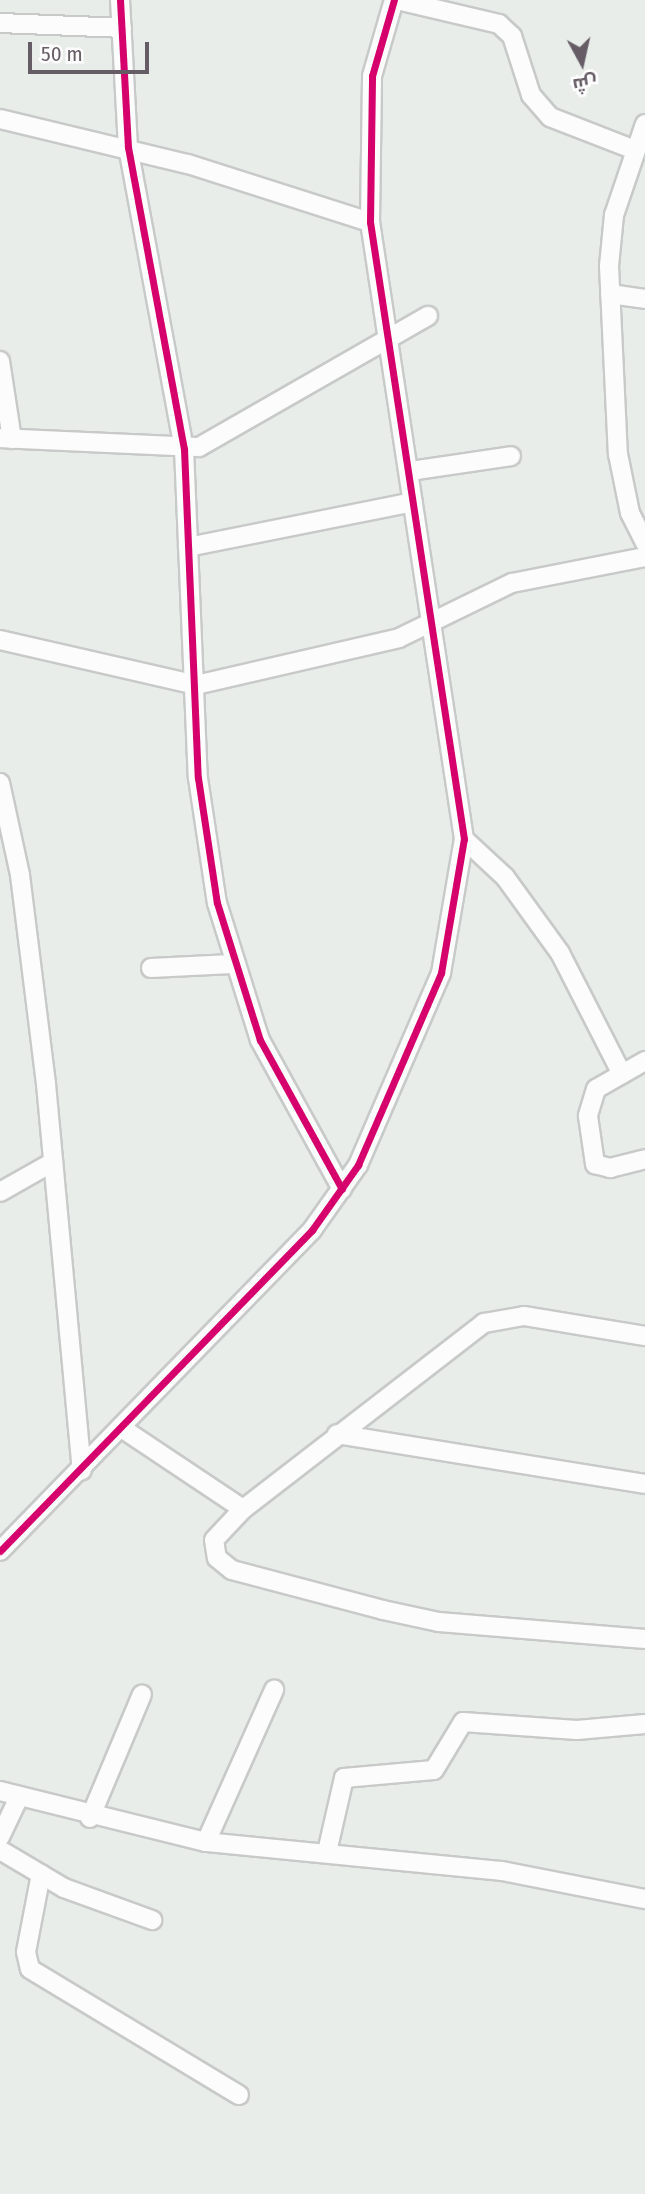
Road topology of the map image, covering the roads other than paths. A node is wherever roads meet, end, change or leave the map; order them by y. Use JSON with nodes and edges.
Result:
{"nodes":[{"id":1,"x":120,"y":0,"type":"edge"},
{"id":2,"x":396,"y":0,"type":"edge"},
{"id":3,"x":0,"y":23,"type":"edge"},
{"id":4,"x":122,"y":28,"type":"junction"},
{"id":5,"x":0,"y":119,"type":"edge"},
{"id":6,"x":645,"y":124,"type":"edge"},
{"id":7,"x":128,"y":148,"type":"junction"},
{"id":8,"x":632,"y":149,"type":"junction"},
{"id":9,"x":370,"y":222,"type":"junction"},
{"id":10,"x":610,"y":294,"type":"junction"},
{"id":11,"x":645,"y":299,"type":"edge"},
{"id":12,"x":428,"y":316,"type":"dead end"},
{"id":13,"x":390,"y":338,"type":"junction"},
{"id":14,"x":0,"y":361,"type":"edge"},
{"id":15,"x":6,"y":438,"type":"edge"},
{"id":16,"x":184,"y":450,"type":"junction"},
{"id":17,"x":512,"y":456,"type":"dead end"},
{"id":18,"x":410,"y":471,"type":"junction"},
{"id":19,"x":413,"y":502,"type":"junction"},
{"id":20,"x":645,"y":543,"type":"edge"},
{"id":21,"x":188,"y":547,"type":"junction"},
{"id":22,"x":645,"y":557,"type":"edge"},
{"id":23,"x":429,"y":624,"type":"junction"},
{"id":24,"x":0,"y":640,"type":"edge"},
{"id":25,"x":196,"y":685,"type":"junction"},
{"id":26,"x":0,"y":782,"type":"edge"},
{"id":27,"x":464,"y":839,"type":"junction"},
{"id":28,"x":232,"y":964,"type":"junction"},
{"id":29,"x":151,"y":968,"type":"dead end"},
{"id":30,"x":645,"y":1061,"type":"edge"},
{"id":31,"x":622,"y":1074,"type":"junction"},
{"id":32,"x":645,"y":1159,"type":"edge"},
{"id":33,"x":53,"y":1162,"type":"junction"},
{"id":34,"x":342,"y":1189,"type":"junction"},
{"id":35,"x":0,"y":1192,"type":"edge"},
{"id":36,"x":645,"y":1336,"type":"edge"},
{"id":37,"x":123,"y":1429,"type":"junction"},
{"id":38,"x":337,"y":1434,"type":"junction"},
{"id":39,"x":82,"y":1469,"type":"junction"},
{"id":40,"x":645,"y":1483,"type":"edge"},
{"id":41,"x":243,"y":1509,"type":"junction"},
{"id":42,"x":0,"y":1551,"type":"edge"},
{"id":43,"x":645,"y":1639,"type":"edge"},
{"id":44,"x":274,"y":1690,"type":"dead end"},
{"id":45,"x":142,"y":1694,"type":"dead end"},
{"id":46,"x":645,"y":1724,"type":"edge"},
{"id":47,"x":0,"y":1791,"type":"edge"},
{"id":48,"x":19,"y":1797,"type":"junction"},
{"id":49,"x":90,"y":1818,"type":"junction"},
{"id":50,"x":0,"y":1837,"type":"edge"},
{"id":51,"x":206,"y":1842,"type":"junction"},
{"id":52,"x":0,"y":1850,"type":"edge"},
{"id":53,"x":327,"y":1852,"type":"junction"},
{"id":54,"x":41,"y":1874,"type":"junction"},
{"id":55,"x":645,"y":1899,"type":"edge"},
{"id":56,"x":152,"y":1920,"type":"dead end"},
{"id":57,"x":239,"y":2095,"type":"dead end"}],
"edges":[{"from":1,"to":4,"type":"street"},
{"from":2,"to":8,"type":"street"},
{"from":2,"to":9,"type":"street"},
{"from":3,"to":4,"type":"street"},
{"from":4,"to":7,"type":"street"},
{"from":5,"to":7,"type":"street"},
{"from":6,"to":8,"type":"street"},
{"from":7,"to":9,"type":"street"},
{"from":7,"to":16,"type":"street"},
{"from":8,"to":10,"type":"street"},
{"from":9,"to":13,"type":"street"},
{"from":10,"to":11,"type":"street"},
{"from":10,"to":20,"type":"street"},
{"from":12,"to":13,"type":"street"},
{"from":13,"to":16,"type":"street"},
{"from":13,"to":18,"type":"street"},
{"from":14,"to":15,"type":"street"},
{"from":15,"to":16,"type":"street"},
{"from":16,"to":21,"type":"street"},
{"from":17,"to":18,"type":"street"},
{"from":18,"to":19,"type":"street"},
{"from":19,"to":21,"type":"street"},
{"from":19,"to":23,"type":"street"},
{"from":21,"to":25,"type":"street"},
{"from":22,"to":23,"type":"street"},
{"from":23,"to":25,"type":"street"},
{"from":23,"to":27,"type":"street"},
{"from":24,"to":25,"type":"street"},
{"from":25,"to":28,"type":"street"},
{"from":26,"to":33,"type":"street"},
{"from":27,"to":31,"type":"street"},
{"from":27,"to":34,"type":"street"},
{"from":28,"to":29,"type":"street"},
{"from":28,"to":34,"type":"street"},
{"from":30,"to":31,"type":"street"},
{"from":31,"to":32,"type":"street"},
{"from":33,"to":35,"type":"street"},
{"from":33,"to":39,"type":"street"},
{"from":34,"to":37,"type":"street"},
{"from":36,"to":38,"type":"street"},
{"from":37,"to":39,"type":"street"},
{"from":37,"to":41,"type":"street"},
{"from":38,"to":40,"type":"street"},
{"from":38,"to":41,"type":"street"},
{"from":39,"to":42,"type":"street"},
{"from":41,"to":43,"type":"street"},
{"from":44,"to":51,"type":"street"},
{"from":45,"to":49,"type":"street"},
{"from":46,"to":53,"type":"street"},
{"from":47,"to":48,"type":"street"},
{"from":48,"to":49,"type":"street"},
{"from":48,"to":50,"type":"street"},
{"from":49,"to":51,"type":"street"},
{"from":51,"to":53,"type":"street"},
{"from":52,"to":54,"type":"street"},
{"from":53,"to":55,"type":"street"},
{"from":54,"to":56,"type":"street"},
{"from":54,"to":57,"type":"street"}]}
